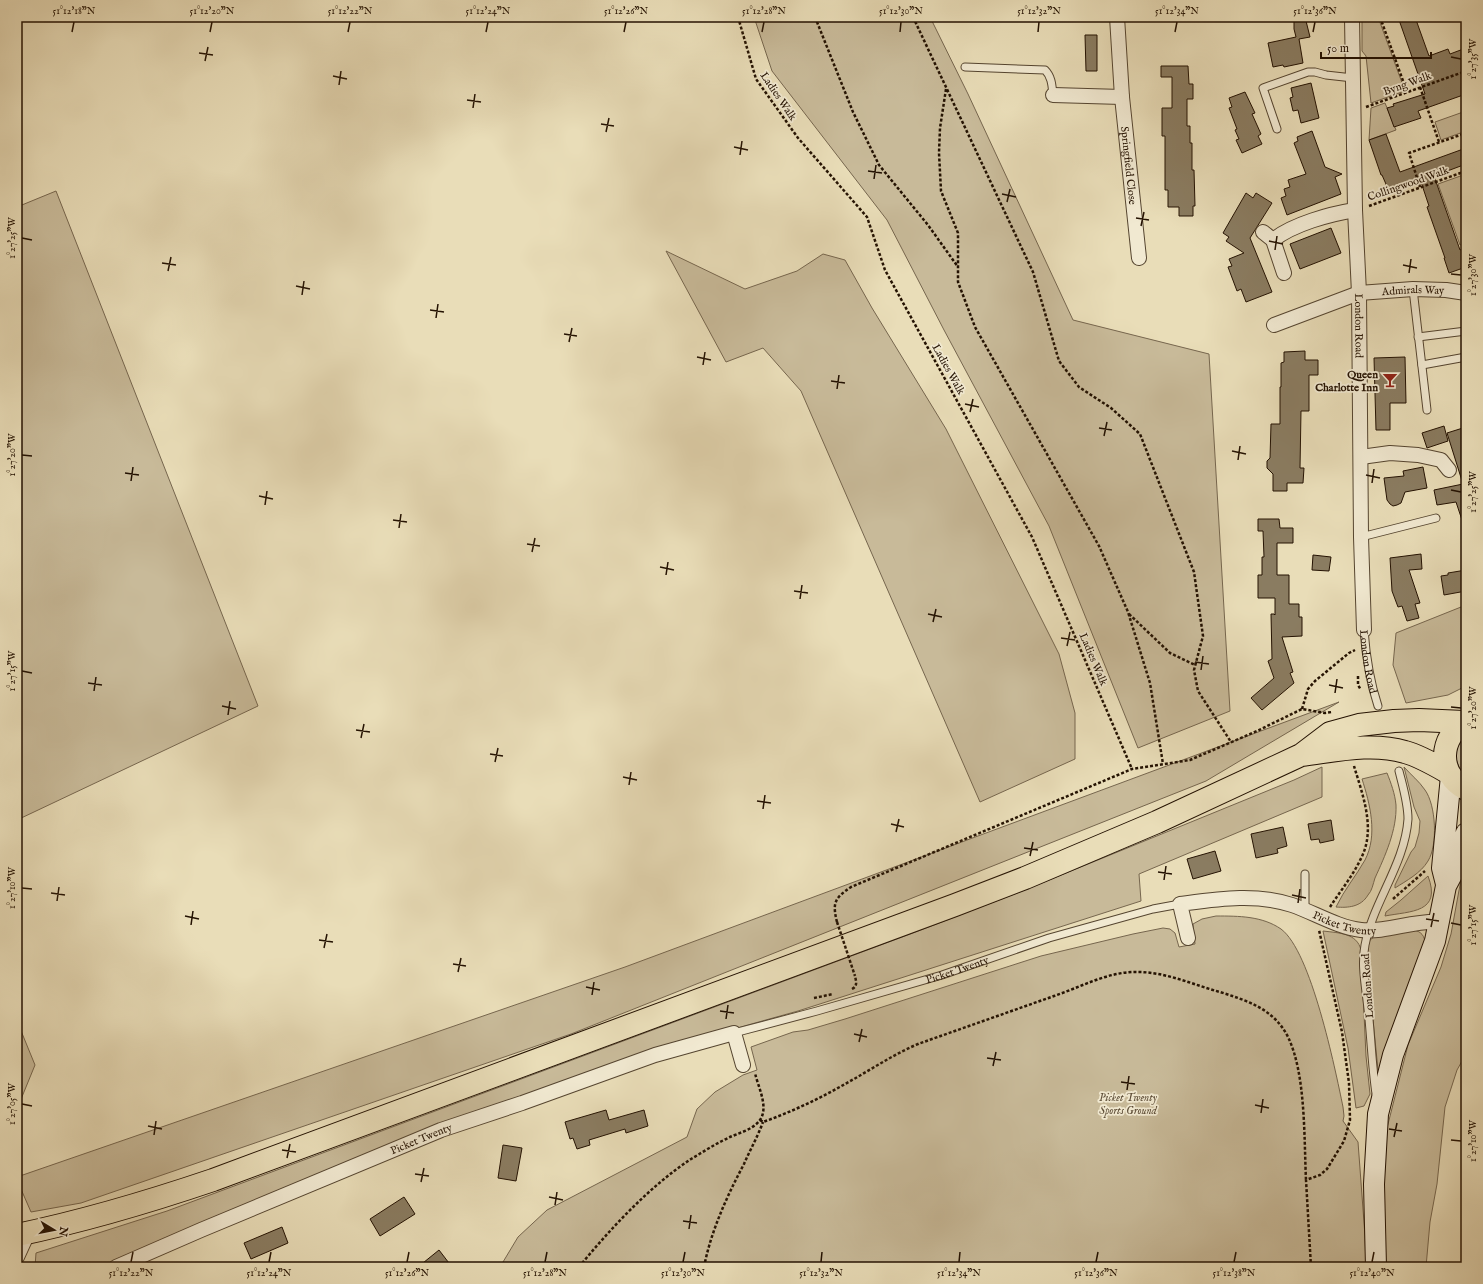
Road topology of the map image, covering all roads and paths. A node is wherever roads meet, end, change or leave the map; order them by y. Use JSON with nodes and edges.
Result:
{"nodes":[{"id":1,"x":738,"y":17,"type":"edge"},
{"id":2,"x":815,"y":17,"type":"edge"},
{"id":3,"x":913,"y":17,"type":"edge"},
{"id":4,"x":1117,"y":17,"type":"edge"},
{"id":5,"x":1352,"y":17,"type":"edge"},
{"id":6,"x":1380,"y":17,"type":"edge"},
{"id":7,"x":965,"y":67,"type":"dead end"},
{"id":8,"x":1466,"y":71,"type":"edge"},
{"id":9,"x":1353,"y":78,"type":"junction"},
{"id":10,"x":1420,"y":87,"type":"junction"},
{"id":11,"x":946,"y":88,"type":"junction"},
{"id":12,"x":1407,"y":92,"type":"junction"},
{"id":13,"x":1052,"y":95,"type":"joint"},
{"id":14,"x":1122,"y":96,"type":"junction"},
{"id":15,"x":1354,"y":111,"type":"junction"},
{"id":16,"x":1277,"y":129,"type":"dead end"},
{"id":17,"x":1466,"y":133,"type":"edge"},
{"id":18,"x":1439,"y":142,"type":"junction"},
{"id":19,"x":1466,"y":171,"type":"edge"},
{"id":20,"x":1420,"y":187,"type":"junction"},
{"id":21,"x":1355,"y":210,"type":"junction"},
{"id":22,"x":1139,"y":258,"type":"dead end"},
{"id":23,"x":958,"y":267,"type":"junction"},
{"id":24,"x":1284,"y":273,"type":"dead end"},
{"id":25,"x":1413,"y":289,"type":"junction"},
{"id":26,"x":1359,"y":293,"type":"junction"},
{"id":27,"x":1466,"y":293,"type":"edge"},
{"id":28,"x":1274,"y":325,"type":"dead end"},
{"id":29,"x":1466,"y":331,"type":"edge"},
{"id":30,"x":1418,"y":337,"type":"junction"},
{"id":31,"x":1466,"y":357,"type":"edge"},
{"id":32,"x":1422,"y":365,"type":"junction"},
{"id":33,"x":1427,"y":410,"type":"dead end"},
{"id":34,"x":1360,"y":457,"type":"junction"},
{"id":35,"x":1449,"y":470,"type":"dead end"},
{"id":36,"x":1436,"y":518,"type":"dead end"},
{"id":37,"x":1361,"y":537,"type":"junction"},
{"id":38,"x":1129,"y":614,"type":"junction"},
{"id":39,"x":1364,"y":630,"type":"joint"},
{"id":40,"x":1356,"y":650,"type":"dead end"},
{"id":41,"x":1196,"y":665,"type":"junction"},
{"id":42,"x":1378,"y":706,"type":"dead end"},
{"id":43,"x":1302,"y":709,"type":"junction"},
{"id":44,"x":1465,"y":722,"type":"edge"},
{"id":45,"x":1340,"y":729,"type":"junction"},
{"id":46,"x":1231,"y":742,"type":"junction"},
{"id":47,"x":1351,"y":748,"type":"junction"},
{"id":48,"x":1301,"y":755,"type":"junction"},
{"id":49,"x":1163,"y":764,"type":"junction"},
{"id":50,"x":1132,"y":769,"type":"junction"},
{"id":51,"x":1399,"y":771,"type":"dead end"},
{"id":52,"x":1455,"y":779,"type":"edge"},
{"id":53,"x":1466,"y":834,"type":"edge"},
{"id":54,"x":1428,"y":868,"type":"dead end"},
{"id":55,"x":1305,"y":874,"type":"dead end"},
{"id":56,"x":1446,"y":886,"type":"junction"},
{"id":57,"x":1391,"y":900,"type":"dead end"},
{"id":58,"x":1180,"y":904,"type":"junction"},
{"id":59,"x":1330,"y":907,"type":"dead end"},
{"id":60,"x":1305,"y":910,"type":"junction"},
{"id":61,"x":1440,"y":922,"type":"junction"},
{"id":62,"x":1318,"y":926,"type":"dead end"},
{"id":63,"x":1368,"y":930,"type":"junction"},
{"id":64,"x":1188,"y":938,"type":"dead end"},
{"id":65,"x":850,"y":989,"type":"dead end"},
{"id":66,"x":836,"y":993,"type":"dead end"},
{"id":67,"x":814,"y":998,"type":"dead end"},
{"id":68,"x":734,"y":1033,"type":"junction"},
{"id":69,"x":743,"y":1065,"type":"dead end"},
{"id":70,"x":1378,"y":1114,"type":"junction"},
{"id":71,"x":764,"y":1122,"type":"junction"},
{"id":72,"x":1306,"y":1180,"type":"junction"},
{"id":73,"x":23,"y":1234,"type":"edge"},
{"id":74,"x":17,"y":1257,"type":"edge"},
{"id":75,"x":116,"y":1267,"type":"edge"},
{"id":76,"x":579,"y":1267,"type":"edge"},
{"id":77,"x":704,"y":1267,"type":"edge"},
{"id":78,"x":1311,"y":1267,"type":"edge"},
{"id":79,"x":1376,"y":1267,"type":"edge"}],
"edges":[{"from":1,"to":50,"type":"path","name":"Ladies Walk"},
{"from":2,"to":23,"type":"path"},
{"from":3,"to":11,"type":"path"},
{"from":4,"to":14,"type":"street","name":"Springfield Close"},
{"from":5,"to":9,"type":"street","name":"London Road"},
{"from":6,"to":12,"type":"path"},
{"from":7,"to":13,"type":"lane"},
{"from":8,"to":10,"type":"path","name":"Byng Walk"},
{"from":9,"to":15,"type":"street","name":"London Road"},
{"from":9,"to":16,"type":"lane"},
{"from":10,"to":12,"type":"path","name":"Byng Walk"},
{"from":10,"to":18,"type":"path"},
{"from":11,"to":23,"type":"path"},
{"from":11,"to":41,"type":"path"},
{"from":12,"to":15,"type":"path","name":"Byng Walk"},
{"from":13,"to":14,"type":"street"},
{"from":14,"to":22,"type":"street","name":"Springfield Close"},
{"from":15,"to":21,"type":"street","name":"London Road"},
{"from":17,"to":18,"type":"path"},
{"from":18,"to":20,"type":"path"},
{"from":19,"to":20,"type":"path","name":"Collingwood Walk"},
{"from":20,"to":21,"type":"path","name":"Collingwood Walk"},
{"from":21,"to":24,"type":"street"},
{"from":21,"to":26,"type":"street","name":"London Road"},
{"from":23,"to":38,"type":"path"},
{"from":25,"to":26,"type":"street","name":"Admirals Way"},
{"from":25,"to":27,"type":"street","name":"Admirals Way"},
{"from":25,"to":30,"type":"lane"},
{"from":26,"to":28,"type":"street","name":"Admirals Way"},
{"from":26,"to":34,"type":"street","name":"London Road"},
{"from":29,"to":30,"type":"lane"},
{"from":30,"to":32,"type":"lane"},
{"from":31,"to":32,"type":"lane"},
{"from":32,"to":33,"type":"lane"},
{"from":34,"to":35,"type":"street"},
{"from":34,"to":37,"type":"street","name":"London Road"},
{"from":36,"to":37,"type":"lane"},
{"from":37,"to":39,"type":"street","name":"London Road"},
{"from":38,"to":41,"type":"path"},
{"from":38,"to":49,"type":"path"},
{"from":39,"to":42,"type":"lane","name":"London Road"},
{"from":40,"to":43,"type":"path"},
{"from":41,"to":46,"type":"path"},
{"from":43,"to":45,"type":"path"},
{"from":43,"to":46,"type":"path"},
{"from":44,"to":45,"type":"main road"},
{"from":44,"to":52,"type":"main road"},
{"from":45,"to":48,"type":"main road"},
{"from":46,"to":49,"type":"path"},
{"from":47,"to":48,"type":"main road"},
{"from":47,"to":52,"type":"main road"},
{"from":47,"to":59,"type":"path"},
{"from":48,"to":73,"type":"main road"},
{"from":49,"to":50,"type":"path"},
{"from":50,"to":65,"type":"path","bridge":true},
{"from":51,"to":63,"type":"lane","name":"London Road"},
{"from":52,"to":56,"type":"main road","name":"London Road"},
{"from":53,"to":56,"type":"main road","name":"London Road"},
{"from":54,"to":57,"type":"path"},
{"from":55,"to":60,"type":"lane"},
{"from":56,"to":61,"type":"main road","name":"London Road"},
{"from":58,"to":60,"type":"street","name":"Picket Twenty"},
{"from":58,"to":64,"type":"street"},
{"from":58,"to":68,"type":"lane","name":"Picket Twenty"},
{"from":60,"to":63,"type":"street","name":"Picket Twenty"},
{"from":61,"to":63,"type":"street","name":"Picket Twenty"},
{"from":61,"to":70,"type":"main road","name":"London Road"},
{"from":62,"to":72,"type":"path"},
{"from":63,"to":70,"type":"lane","name":"London Road"},
{"from":66,"to":67,"type":"path"},
{"from":68,"to":69,"type":"street"},
{"from":68,"to":75,"type":"street","name":"Picket Twenty"},
{"from":70,"to":79,"type":"main road","name":"London Road"},
{"from":71,"to":72,"type":"path"},
{"from":71,"to":76,"type":"path"},
{"from":71,"to":77,"type":"path"},
{"from":72,"to":78,"type":"path"},
{"from":73,"to":74,"type":"street"}]}
